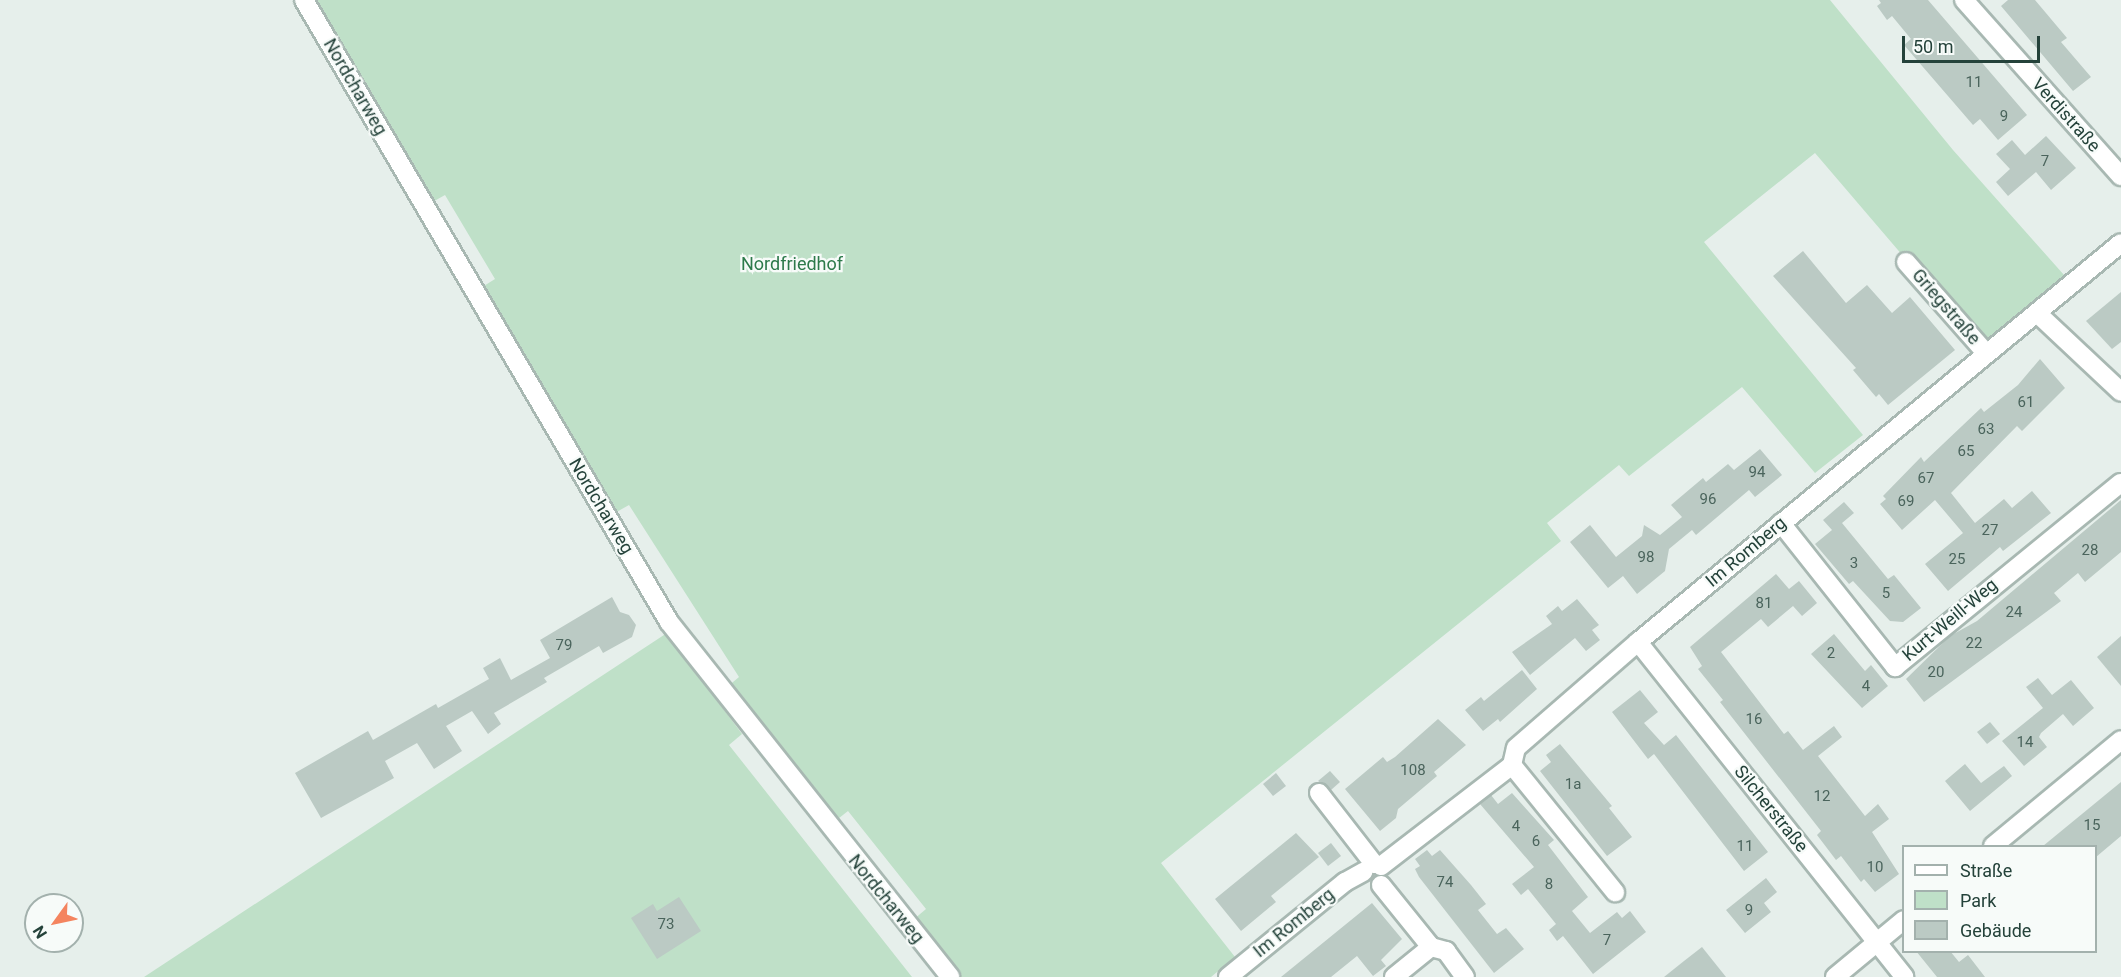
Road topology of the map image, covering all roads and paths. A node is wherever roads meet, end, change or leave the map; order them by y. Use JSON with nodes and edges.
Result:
{"nodes":[{"id":1,"x":304,"y":0,"type":"edge"},
{"id":2,"x":1964,"y":0,"type":"edge"},
{"id":3,"x":2121,"y":176,"type":"edge"},
{"id":4,"x":2121,"y":243,"type":"edge"},
{"id":5,"x":1906,"y":262,"type":"dead end"},
{"id":6,"x":2037,"y":313,"type":"junction"},
{"id":7,"x":1986,"y":353,"type":"junction"},
{"id":8,"x":2121,"y":392,"type":"edge"},
{"id":9,"x":2121,"y":483,"type":"edge"},
{"id":10,"x":1781,"y":523,"type":"junction"},
{"id":11,"x":1638,"y":642,"type":"junction"},
{"id":12,"x":2121,"y":740,"type":"edge"},
{"id":13,"x":1512,"y":765,"type":"junction"},
{"id":14,"x":1319,"y":793,"type":"dead end"},
{"id":15,"x":1994,"y":845,"type":"edge"},
{"id":16,"x":1373,"y":867,"type":"junction"},
{"id":17,"x":1615,"y":892,"type":"dead end"},
{"id":18,"x":1902,"y":922,"type":"edge"},
{"id":19,"x":1877,"y":942,"type":"junction"},
{"id":20,"x":1431,"y":947,"type":"junction"},
{"id":21,"x":950,"y":977,"type":"edge"},
{"id":22,"x":1228,"y":977,"type":"edge"},
{"id":23,"x":1394,"y":977,"type":"edge"},
{"id":24,"x":1465,"y":977,"type":"edge"},
{"id":25,"x":1835,"y":977,"type":"edge"},
{"id":26,"x":1904,"y":977,"type":"edge"}],
"edges":[{"from":1,"to":21,"type":"street","name":"Nordcharweg"},
{"from":2,"to":3,"type":"street","name":"Verdistraße"},
{"from":4,"to":6,"type":"street","name":"Im Romberg"},
{"from":5,"to":7,"type":"street","name":"Griegstraße"},
{"from":6,"to":7,"type":"street","name":"Im Romberg"},
{"from":6,"to":8,"type":"street"},
{"from":7,"to":10,"type":"street","name":"Im Romberg"},
{"from":9,"to":10,"type":"street","name":"Kurt-Weill-Weg"},
{"from":10,"to":11,"type":"street","name":"Im Romberg"},
{"from":11,"to":13,"type":"street","name":"Im Romberg"},
{"from":11,"to":19,"type":"street","name":"Silcherstraße"},
{"from":12,"to":15,"type":"street"},
{"from":13,"to":16,"type":"street","name":"Im Romberg"},
{"from":13,"to":17,"type":"street"},
{"from":14,"to":16,"type":"street"},
{"from":16,"to":20,"type":"street"},
{"from":16,"to":22,"type":"street","name":"Im Romberg"},
{"from":18,"to":19,"type":"street"},
{"from":19,"to":25,"type":"street"},
{"from":19,"to":26,"type":"street","name":"Silcherstraße"},
{"from":20,"to":23,"type":"street"},
{"from":20,"to":24,"type":"street"}]}
